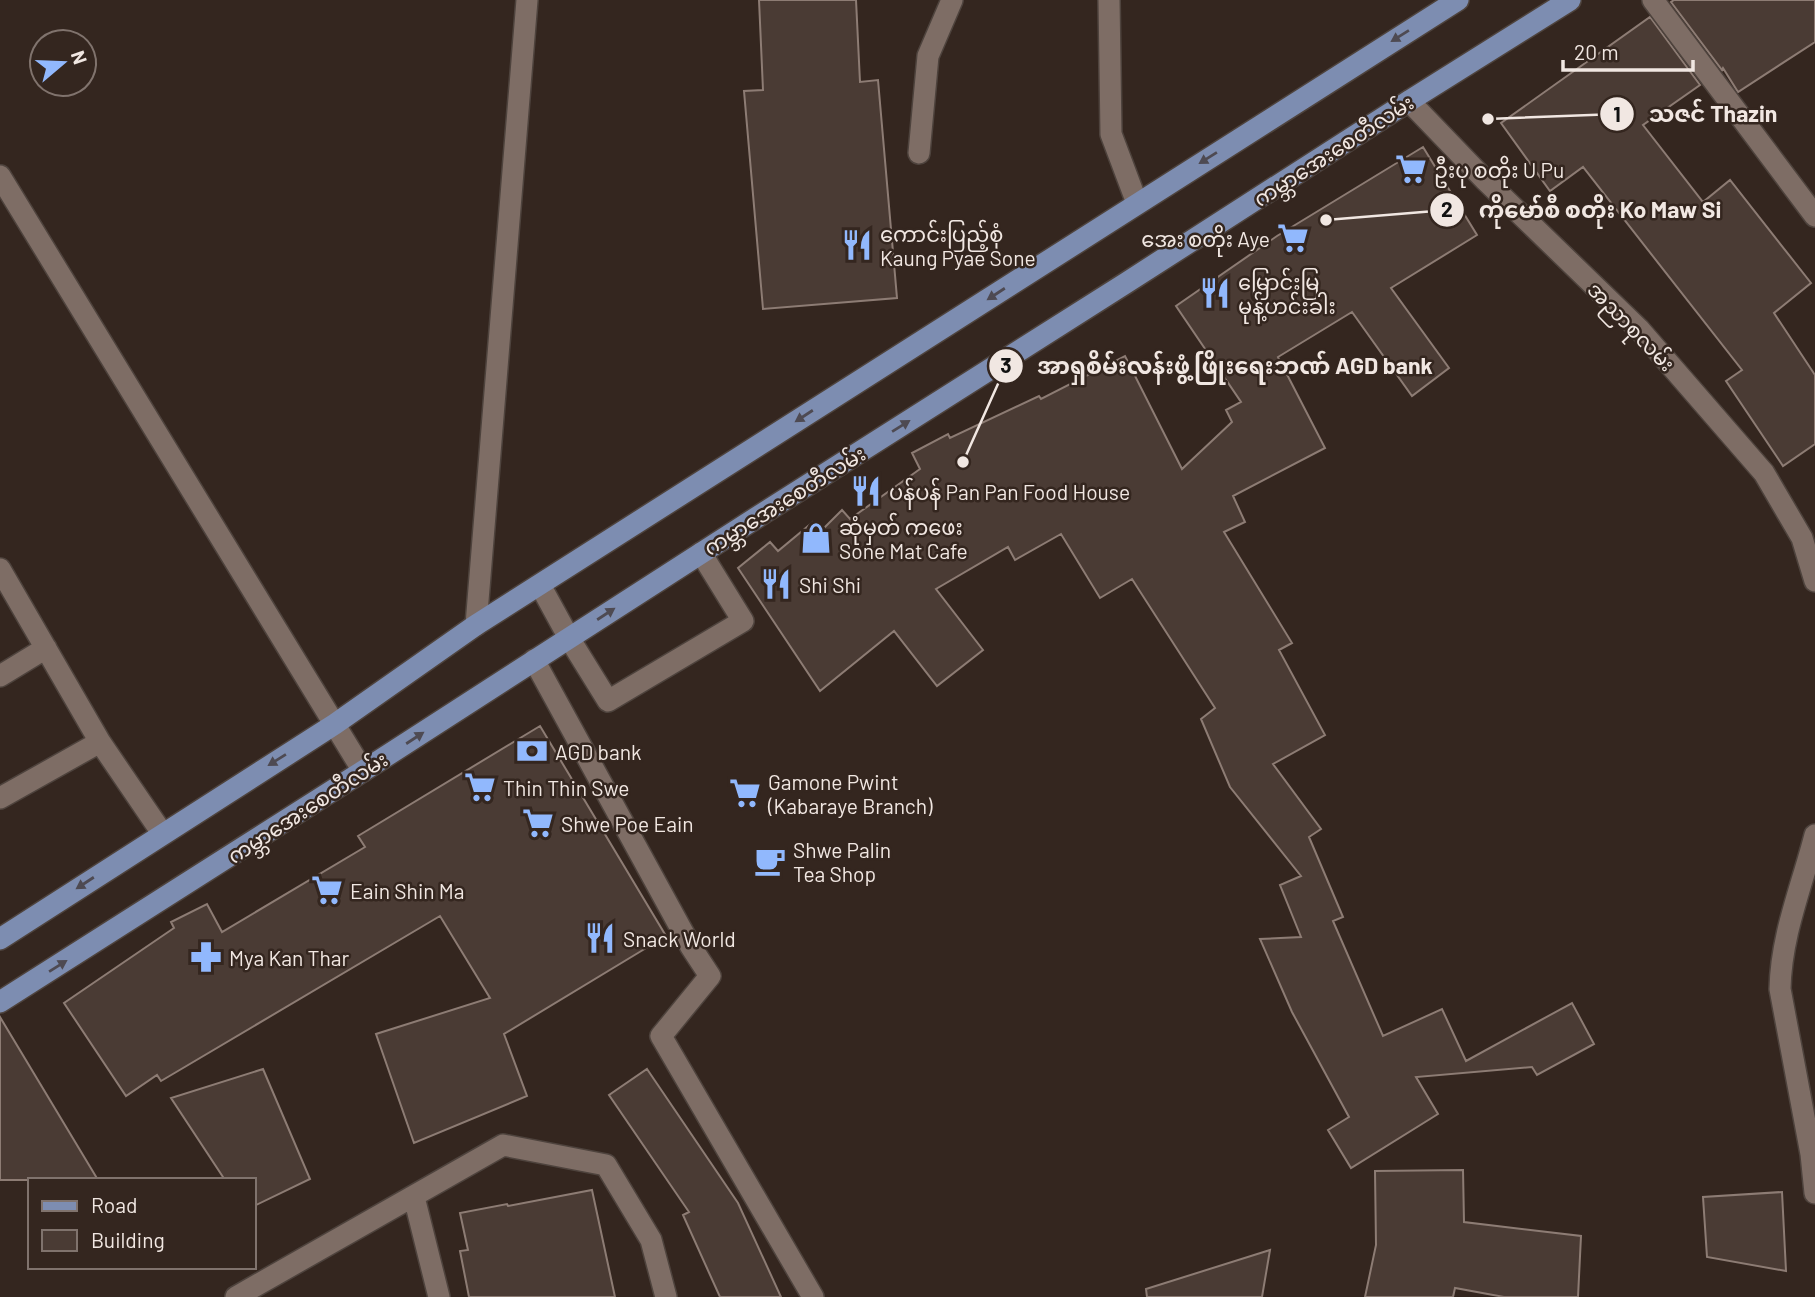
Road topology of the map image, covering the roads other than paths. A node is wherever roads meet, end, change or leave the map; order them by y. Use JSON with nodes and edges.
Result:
{"nodes":[{"id":1,"x":527,"y":0,"type":"edge"},
{"id":2,"x":952,"y":0,"type":"edge"},
{"id":3,"x":1109,"y":0,"type":"edge"},
{"id":4,"x":1458,"y":0,"type":"edge"},
{"id":5,"x":1570,"y":0,"type":"edge"},
{"id":6,"x":1653,"y":0,"type":"edge"},
{"id":7,"x":1409,"y":101,"type":"junction"},
{"id":8,"x":919,"y":153,"type":"dead end"},
{"id":9,"x":0,"y":176,"type":"edge"},
{"id":10,"x":1137,"y":203,"type":"junction"},
{"id":11,"x":1815,"y":216,"type":"edge"},
{"id":12,"x":701,"y":553,"type":"junction"},
{"id":13,"x":0,"y":569,"type":"edge"},
{"id":14,"x":1815,"y":581,"type":"edge"},
{"id":15,"x":540,"y":585,"type":"junction"},
{"id":16,"x":476,"y":625,"type":"junction"},
{"id":17,"x":569,"y":638,"type":"junction"},
{"id":18,"x":46,"y":648,"type":"junction"},
{"id":19,"x":534,"y":660,"type":"junction"},
{"id":20,"x":0,"y":676,"type":"edge"},
{"id":21,"x":335,"y":724,"type":"junction"},
{"id":22,"x":100,"y":742,"type":"junction"},
{"id":23,"x":363,"y":771,"type":"junction"},
{"id":24,"x":0,"y":798,"type":"edge"},
{"id":25,"x":162,"y":833,"type":"junction"},
{"id":26,"x":1815,"y":835,"type":"edge"},
{"id":27,"x":0,"y":939,"type":"edge"},
{"id":28,"x":0,"y":1002,"type":"edge"},
{"id":29,"x":1815,"y":1193,"type":"edge"},
{"id":30,"x":414,"y":1197,"type":"junction"},
{"id":31,"x":236,"y":1297,"type":"edge"},
{"id":32,"x":439,"y":1297,"type":"edge"},
{"id":33,"x":666,"y":1297,"type":"edge"},
{"id":34,"x":813,"y":1297,"type":"edge"}],
"edges":[{"from":1,"to":16,"type":"street"},
{"from":2,"to":8,"type":"street"},
{"from":3,"to":10,"type":"street"},
{"from":4,"to":10,"type":"main road","one_way":true},
{"from":5,"to":7,"type":"main road","name":"ကမ္ဘာအေးစေတီလမ်း"},
{"from":6,"to":11,"type":"street"},
{"from":12,"to":7,"type":"main road","name":"ကမ္ဘာအေးစေတီလမ်း","one_way":true},
{"from":7,"to":14,"type":"street","name":"အညာစုလမ်း"},
{"from":9,"to":21,"type":"street"},
{"from":10,"to":15,"type":"main road","one_way":true},
{"from":17,"to":12,"type":"main road","name":"ကမ္ဘာအေးစေတီလမ်း","one_way":true},
{"from":12,"to":17,"type":"street"},
{"from":13,"to":18,"type":"street"},
{"from":15,"to":16,"type":"main road"},
{"from":15,"to":17,"type":"street"},
{"from":16,"to":21,"type":"main road"},
{"from":17,"to":19,"type":"main road","name":"ကမ္ဘာအေးစေတီလမ်း"},
{"from":18,"to":20,"type":"street"},
{"from":18,"to":22,"type":"street"},
{"from":23,"to":19,"type":"main road","name":"ကမ္ဘာအေးစေတီလမ်း","one_way":true},
{"from":19,"to":34,"type":"street"},
{"from":21,"to":23,"type":"street"},
{"from":21,"to":25,"type":"main road","one_way":true},
{"from":22,"to":24,"type":"street"},
{"from":22,"to":25,"type":"street"},
{"from":28,"to":23,"type":"main road","name":"ကမ္ဘာအေးစေတီလမ်း","one_way":true},
{"from":25,"to":27,"type":"main road","one_way":true},
{"from":26,"to":29,"type":"street"},
{"from":30,"to":31,"type":"street"},
{"from":30,"to":32,"type":"street"},
{"from":30,"to":33,"type":"street"}]}
